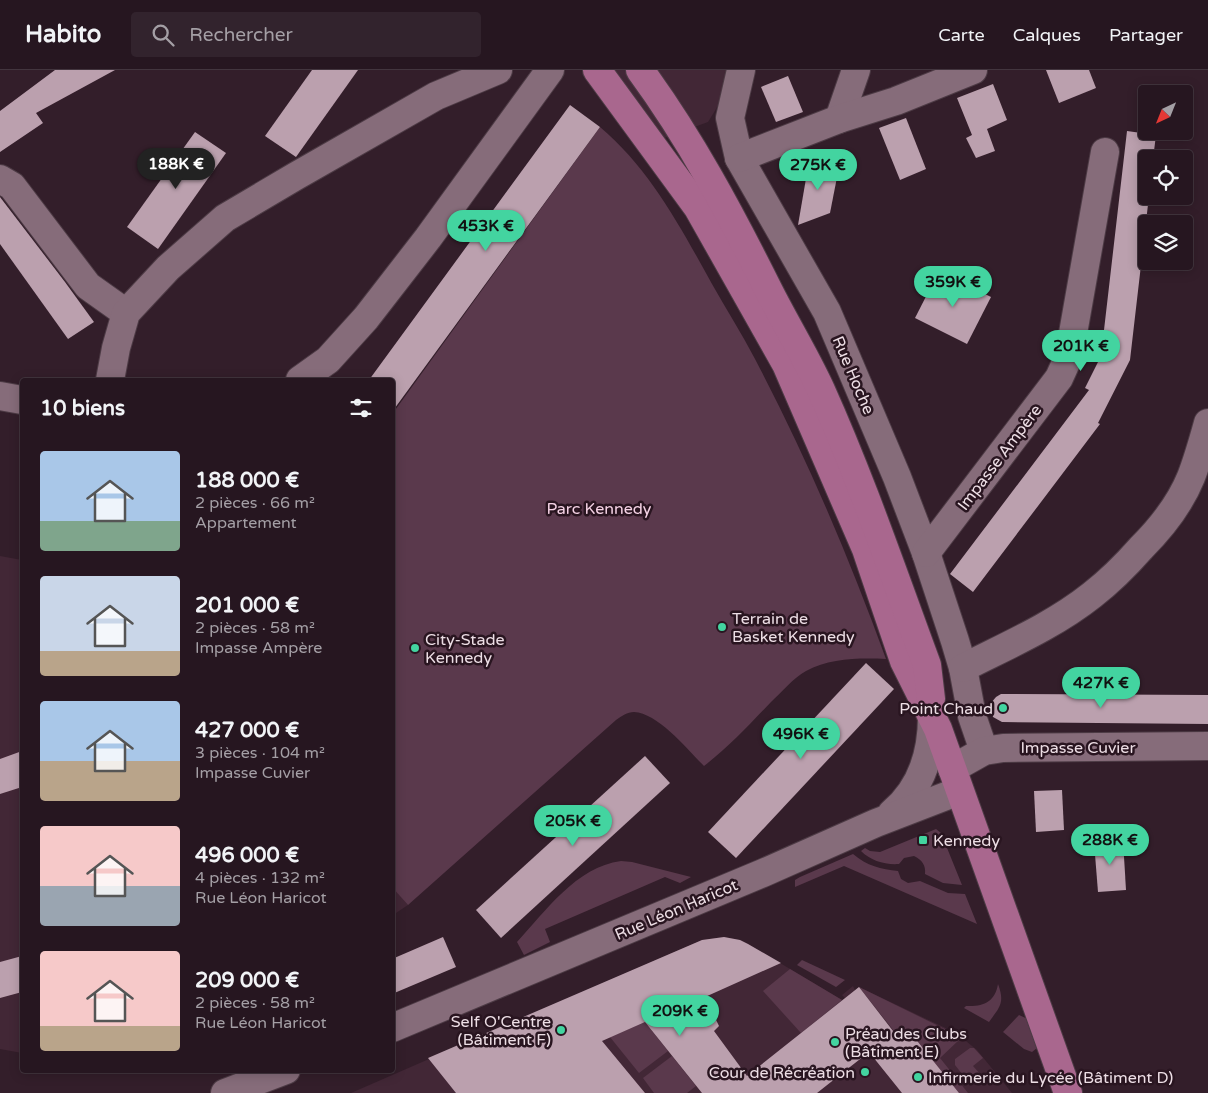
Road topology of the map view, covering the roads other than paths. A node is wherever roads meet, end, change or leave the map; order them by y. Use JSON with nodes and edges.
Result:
{"nodes":[{"id":1,"x":498,"y":70,"type":"edge"},
{"id":2,"x":550,"y":70,"type":"edge"},
{"id":3,"x":597,"y":70,"type":"edge"},
{"id":4,"x":640,"y":70,"type":"edge"},
{"id":5,"x":741,"y":70,"type":"edge"},
{"id":6,"x":856,"y":70,"type":"edge"},
{"id":7,"x":973,"y":70,"type":"edge"},
{"id":8,"x":839,"y":119,"type":"junction"},
{"id":9,"x":1105,"y":152,"type":"dead end"},
{"id":10,"x":739,"y":158,"type":"junction"},
{"id":11,"x":0,"y":179,"type":"edge"},
{"id":12,"x":126,"y":312,"type":"junction"},
{"id":13,"x":110,"y":378,"type":"edge"},
{"id":14,"x":303,"y":378,"type":"edge"},
{"id":15,"x":0,"y":396,"type":"edge"},
{"id":16,"x":20,"y":400,"type":"edge"},
{"id":17,"x":1208,"y":423,"type":"edge"},
{"id":18,"x":926,"y":553,"type":"junction"},
{"id":19,"x":964,"y":680,"type":"junction"},
{"id":20,"x":935,"y":722,"type":"junction"},
{"id":21,"x":1208,"y":746,"type":"edge"},
{"id":22,"x":984,"y":751,"type":"junction"},
{"id":23,"x":956,"y":780,"type":"junction"},
{"id":24,"x":876,"y":823,"type":"junction"},
{"id":25,"x":395,"y":1027,"type":"edge"},
{"id":26,"x":280,"y":1073,"type":"edge"},
{"id":27,"x":252,"y":1088,"type":"edge"},
{"id":28,"x":224,"y":1093,"type":"edge"},
{"id":29,"x":1068,"y":1093,"type":"edge"}],
"edges":[{"from":1,"to":12,"type":"street"},
{"from":2,"to":14,"type":"street"},
{"from":3,"to":20,"type":"main road"},
{"from":4,"to":20,"type":"main road"},
{"from":5,"to":10,"type":"street","name":"Rue Hoche"},
{"from":6,"to":8,"type":"street"},
{"from":7,"to":8,"type":"street"},
{"from":8,"to":10,"type":"street"},
{"from":9,"to":18,"type":"street","name":"Impasse Ampère"},
{"from":10,"to":18,"type":"street","name":"Rue Hoche"},
{"from":11,"to":12,"type":"street"},
{"from":12,"to":13,"type":"street"},
{"from":15,"to":16,"type":"street"},
{"from":17,"to":19,"type":"street"},
{"from":18,"to":19,"type":"street","name":"Rue Hoche"},
{"from":19,"to":20,"type":"street"},
{"from":19,"to":22,"type":"street","name":"Rue Hoche"},
{"from":20,"to":23,"type":"main road"},
{"from":20,"to":24,"type":"street"},
{"from":21,"to":22,"type":"street","name":"Impasse Cuvier"},
{"from":22,"to":23,"type":"street","name":"Impasse Cuvier"},
{"from":23,"to":24,"type":"street","name":"Rue Léon Haricot"},
{"from":23,"to":29,"type":"main road"},
{"from":24,"to":25,"type":"street","name":"Rue Léon Haricot"},
{"from":26,"to":27,"type":"street"},
{"from":27,"to":28,"type":"street"}]}
